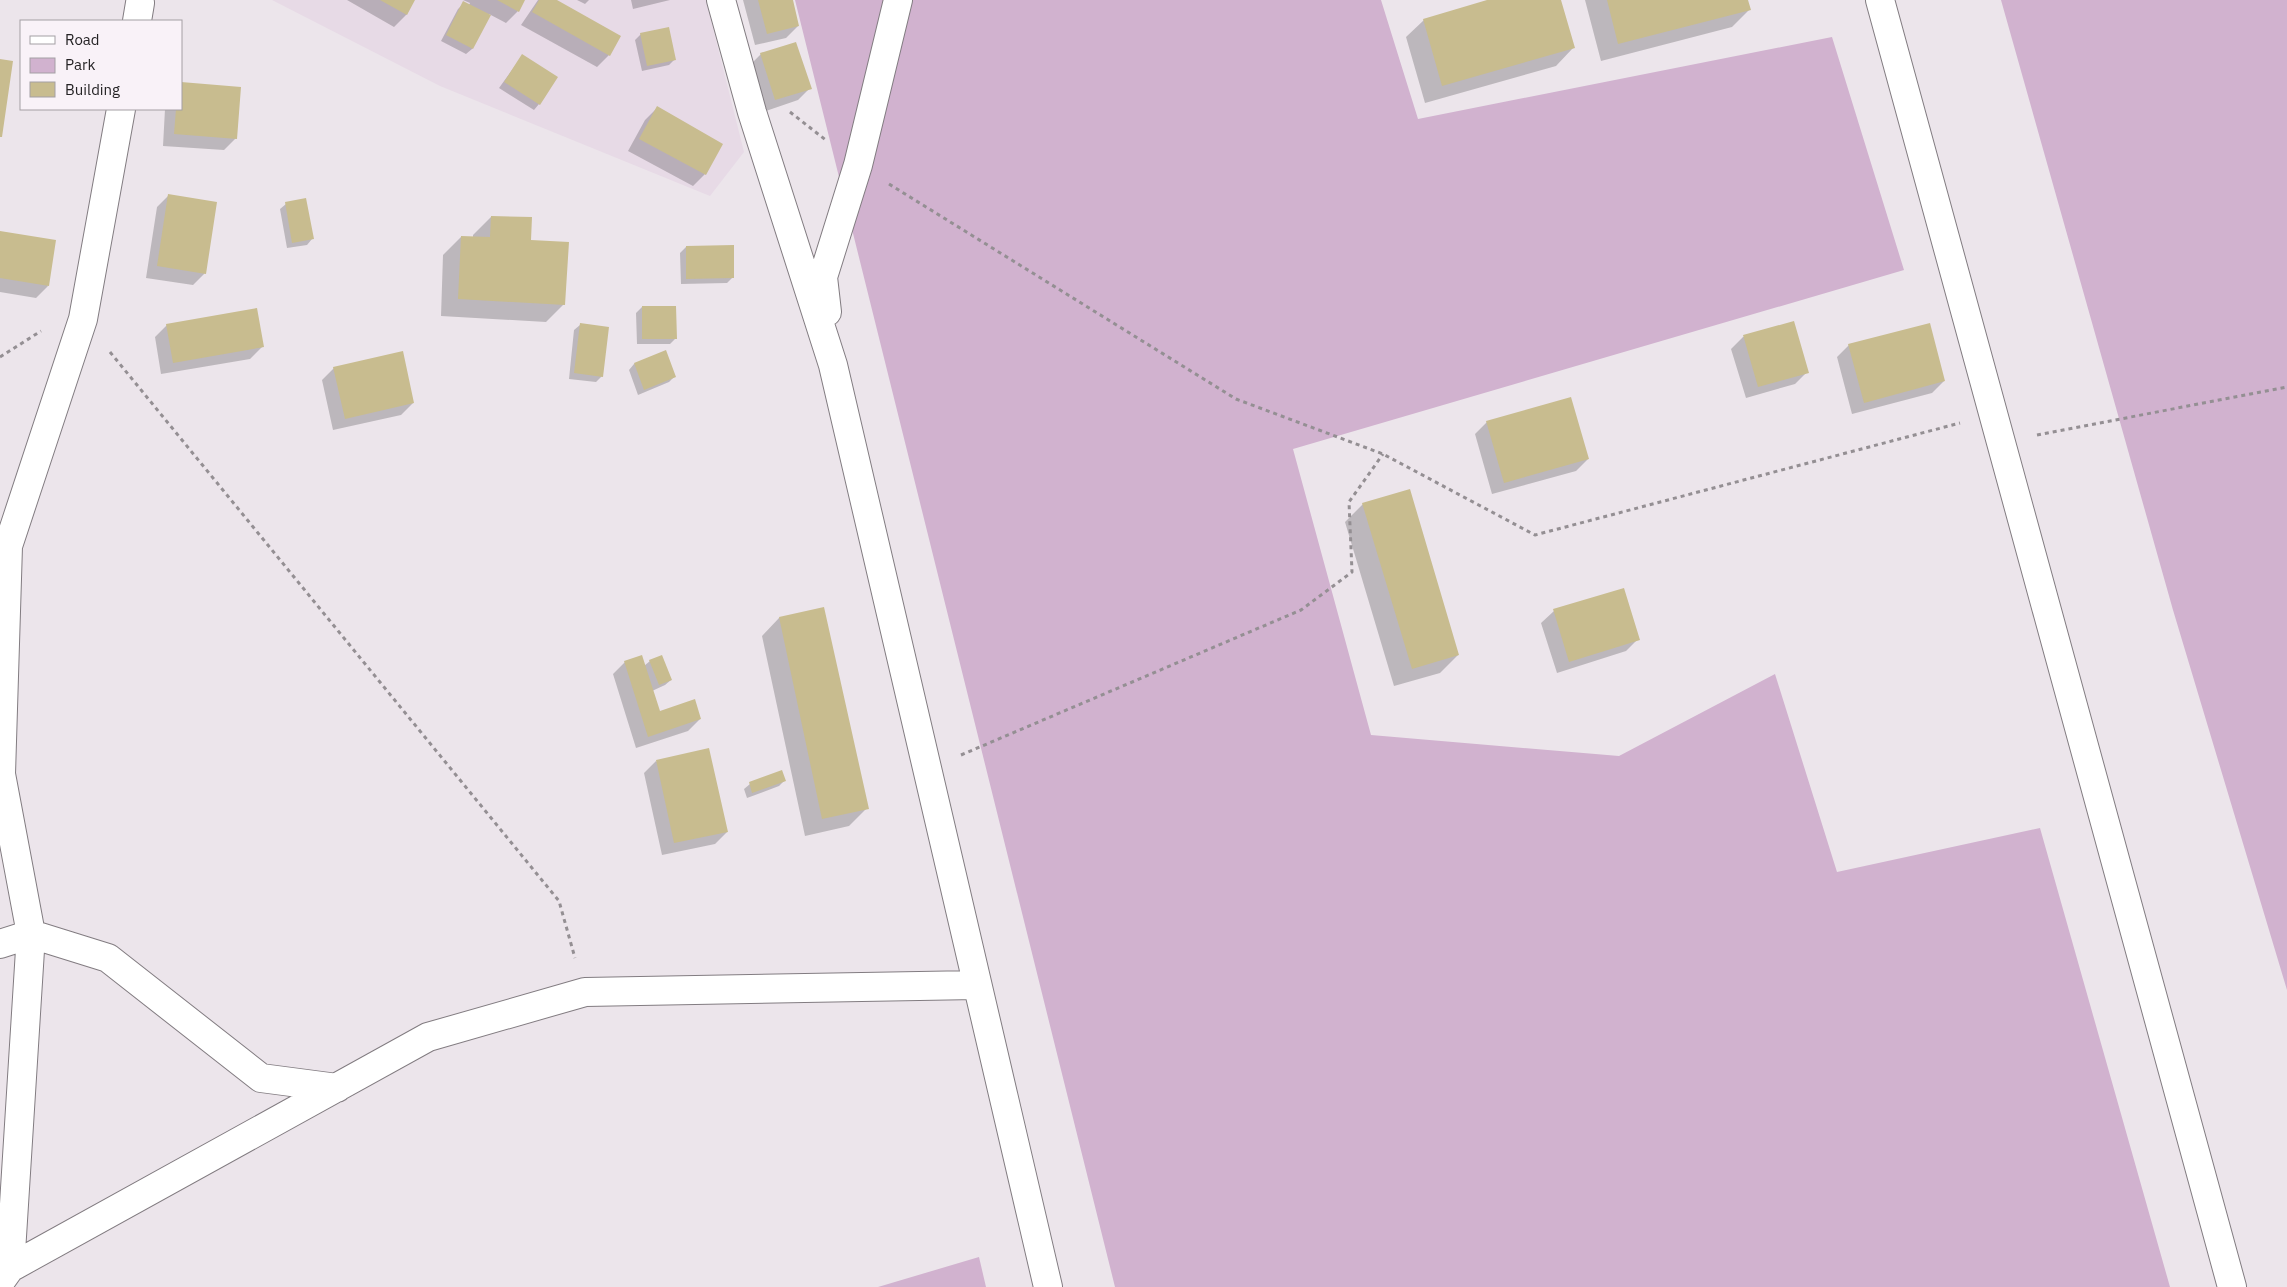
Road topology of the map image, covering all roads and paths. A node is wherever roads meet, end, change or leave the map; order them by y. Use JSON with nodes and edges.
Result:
{"nodes":[{"id":1,"x":721,"y":0,"type":"edge"},
{"id":2,"x":898,"y":0,"type":"edge"},
{"id":3,"x":1880,"y":0,"type":"edge"},
{"id":4,"x":121,"y":110,"type":"edge"},
{"id":5,"x":752,"y":112,"type":"junction"},
{"id":6,"x":858,"y":165,"type":"junction"},
{"id":7,"x":83,"y":319,"type":"junction"},
{"id":8,"x":833,"y":365,"type":"junction"},
{"id":9,"x":2287,"y":387,"type":"edge"},
{"id":10,"x":1992,"y":414,"type":"junction"},
{"id":11,"x":1999,"y":442,"type":"junction"},
{"id":12,"x":1383,"y":454,"type":"junction"},
{"id":13,"x":928,"y":769,"type":"junction"},
{"id":14,"x":31,"y":934,"type":"junction"},
{"id":15,"x":0,"y":944,"type":"edge"},
{"id":16,"x":976,"y":985,"type":"junction"},
{"id":17,"x":585,"y":992,"type":"junction"},
{"id":18,"x":337,"y":1088,"type":"junction"},
{"id":19,"x":5,"y":1275,"type":"edge"},
{"id":20,"x":1048,"y":1287,"type":"edge"},
{"id":21,"x":2232,"y":1287,"type":"edge"}],
"edges":[{"from":1,"to":5,"type":"street"},
{"from":2,"to":6,"type":"street"},
{"from":3,"to":10,"type":"street"},
{"from":4,"to":7,"type":"street"},
{"from":5,"to":6,"type":"path"},
{"from":5,"to":8,"type":"street"},
{"from":6,"to":8,"type":"street"},
{"from":6,"to":12,"type":"path"},
{"from":7,"to":14,"type":"street"},
{"from":7,"to":17,"type":"path"},
{"from":8,"to":13,"type":"street"},
{"from":9,"to":11,"type":"path"},
{"from":10,"to":11,"type":"street"},
{"from":10,"to":12,"type":"path"},
{"from":11,"to":21,"type":"street"},
{"from":12,"to":13,"type":"path"},
{"from":13,"to":16,"type":"street"},
{"from":14,"to":15,"type":"street"},
{"from":14,"to":18,"type":"street"},
{"from":14,"to":19,"type":"street"},
{"from":16,"to":17,"type":"street"},
{"from":16,"to":20,"type":"street"},
{"from":17,"to":18,"type":"street"},
{"from":18,"to":19,"type":"street"}]}
